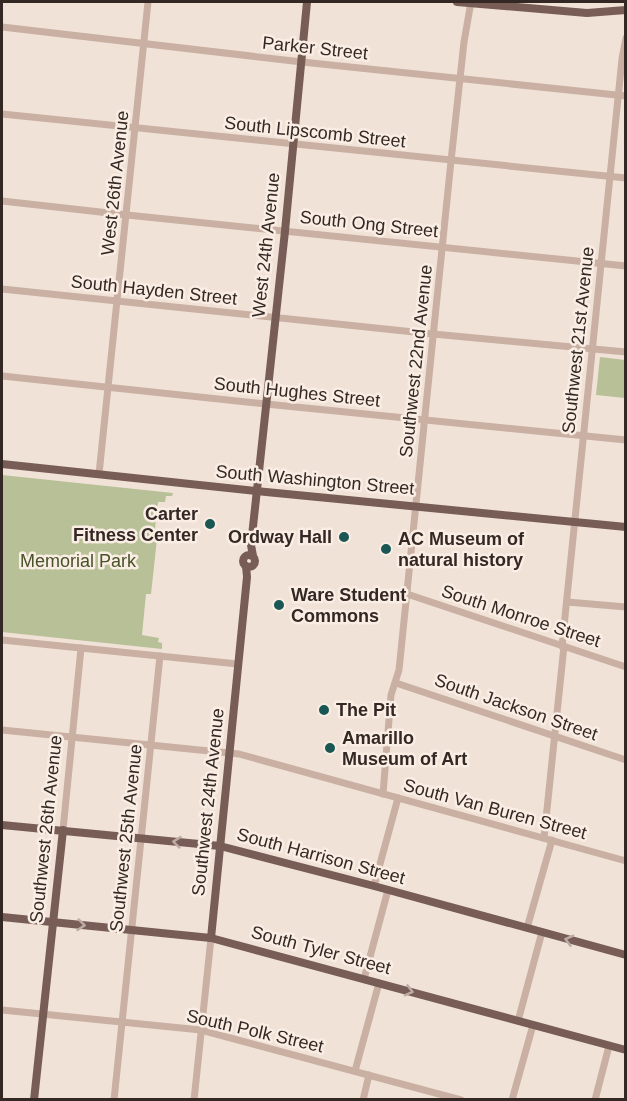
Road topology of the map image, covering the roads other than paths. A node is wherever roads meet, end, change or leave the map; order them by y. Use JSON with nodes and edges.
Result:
{"nodes":[{"id":1,"x":148,"y":2,"type":"edge"},
{"id":2,"x":307,"y":2,"type":"edge"},
{"id":3,"x":457,"y":2,"type":"edge"},
{"id":4,"x":470,"y":2,"type":"edge"},
{"id":5,"x":626,"y":10,"type":"edge"},
{"id":6,"x":2,"y":27,"type":"edge"},
{"id":7,"x":626,"y":38,"type":"edge"},
{"id":8,"x":145,"y":44,"type":"junction"},
{"id":9,"x":302,"y":62,"type":"junction"},
{"id":10,"x":460,"y":78,"type":"junction"},
{"id":11,"x":622,"y":96,"type":"edge"},
{"id":12,"x":2,"y":114,"type":"edge"},
{"id":13,"x":135,"y":128,"type":"junction"},
{"id":14,"x":293,"y":145,"type":"junction"},
{"id":15,"x":451,"y":161,"type":"junction"},
{"id":16,"x":610,"y":177,"type":"junction"},
{"id":17,"x":626,"y":178,"type":"edge"},
{"id":18,"x":2,"y":201,"type":"edge"},
{"id":19,"x":127,"y":215,"type":"junction"},
{"id":20,"x":285,"y":231,"type":"junction"},
{"id":21,"x":442,"y":247,"type":"junction"},
{"id":22,"x":600,"y":263,"type":"junction"},
{"id":23,"x":626,"y":266,"type":"edge"},
{"id":24,"x":2,"y":289,"type":"edge"},
{"id":25,"x":117,"y":302,"type":"junction"},
{"id":26,"x":276,"y":318,"type":"junction"},
{"id":27,"x":433,"y":334,"type":"junction"},
{"id":28,"x":592,"y":349,"type":"junction"},
{"id":29,"x":626,"y":352,"type":"edge"},
{"id":30,"x":2,"y":376,"type":"edge"},
{"id":31,"x":108,"y":387,"type":"junction"},
{"id":32,"x":266,"y":404,"type":"junction"},
{"id":33,"x":426,"y":419,"type":"junction"},
{"id":34,"x":583,"y":435,"type":"junction"},
{"id":35,"x":626,"y":440,"type":"edge"},
{"id":36,"x":2,"y":464,"type":"edge"},
{"id":37,"x":99,"y":474,"type":"junction"},
{"id":38,"x":257,"y":491,"type":"junction"},
{"id":39,"x":416,"y":506,"type":"junction"},
{"id":40,"x":574,"y":521,"type":"junction"},
{"id":41,"x":626,"y":526,"type":"edge"},
{"id":42,"x":407,"y":594,"type":"junction"},
{"id":43,"x":567,"y":602,"type":"junction"},
{"id":44,"x":626,"y":607,"type":"edge"},
{"id":45,"x":2,"y":640,"type":"edge"},
{"id":46,"x":2,"y":646,"type":"edge"},
{"id":47,"x":563,"y":646,"type":"junction"},
{"id":48,"x":81,"y":648,"type":"junction"},
{"id":49,"x":160,"y":656,"type":"junction"},
{"id":50,"x":238,"y":664,"type":"junction"},
{"id":51,"x":626,"y":667,"type":"edge"},
{"id":52,"x":396,"y":682,"type":"junction"},
{"id":53,"x":2,"y":730,"type":"edge"},
{"id":54,"x":555,"y":736,"type":"junction"},
{"id":55,"x":72,"y":738,"type":"junction"},
{"id":56,"x":151,"y":745,"type":"junction"},
{"id":57,"x":229,"y":753,"type":"junction"},
{"id":58,"x":626,"y":760,"type":"edge"},
{"id":59,"x":383,"y":794,"type":"junction"},
{"id":60,"x":398,"y":798,"type":"junction"},
{"id":61,"x":2,"y":825,"type":"edge"},
{"id":62,"x":63,"y":830,"type":"junction"},
{"id":63,"x":141,"y":838,"type":"junction"},
{"id":64,"x":548,"y":839,"type":"junction"},
{"id":65,"x":220,"y":846,"type":"junction"},
{"id":66,"x":626,"y":861,"type":"edge"},
{"id":67,"x":374,"y":886,"type":"junction"},
{"id":68,"x":388,"y":890,"type":"junction"},
{"id":69,"x":2,"y":917,"type":"edge"},
{"id":70,"x":52,"y":922,"type":"junction"},
{"id":71,"x":527,"y":928,"type":"junction"},
{"id":72,"x":131,"y":930,"type":"junction"},
{"id":73,"x":542,"y":932,"type":"junction"},
{"id":74,"x":211,"y":938,"type":"junction"},
{"id":75,"x":626,"y":955,"type":"edge"},
{"id":76,"x":364,"y":979,"type":"junction"},
{"id":77,"x":379,"y":983,"type":"junction"},
{"id":78,"x":2,"y":1010,"type":"edge"},
{"id":79,"x":43,"y":1014,"type":"junction"},
{"id":80,"x":518,"y":1021,"type":"junction"},
{"id":81,"x":122,"y":1022,"type":"junction"},
{"id":82,"x":533,"y":1025,"type":"junction"},
{"id":83,"x":201,"y":1030,"type":"junction"},
{"id":84,"x":609,"y":1046,"type":"junction"},
{"id":85,"x":626,"y":1050,"type":"edge"},
{"id":86,"x":355,"y":1071,"type":"junction"},
{"id":87,"x":369,"y":1075,"type":"junction"},
{"id":88,"x":34,"y":1100,"type":"edge"},
{"id":89,"x":114,"y":1100,"type":"edge"},
{"id":90,"x":194,"y":1100,"type":"edge"},
{"id":91,"x":363,"y":1100,"type":"edge"},
{"id":92,"x":461,"y":1100,"type":"edge"},
{"id":93,"x":512,"y":1100,"type":"edge"},
{"id":94,"x":595,"y":1100,"type":"edge"}],
"edges":[{"from":1,"to":8,"type":"street","name":"West 26th Avenue"},
{"from":2,"to":9,"type":"main road","name":"West 24th Avenue"},
{"from":3,"to":4,"type":"main road"},
{"from":4,"to":5,"type":"main road"},
{"from":4,"to":10,"type":"street","name":"Southwest 22nd Avenue"},
{"from":6,"to":8,"type":"street","name":"Parker Street"},
{"from":7,"to":11,"type":"street","name":"Southwest 21st Avenue"},
{"from":8,"to":9,"type":"street","name":"Parker Street"},
{"from":8,"to":13,"type":"street","name":"West 26th Avenue"},
{"from":9,"to":10,"type":"street","name":"Parker Street"},
{"from":9,"to":14,"type":"main road","name":"West 24th Avenue"},
{"from":10,"to":11,"type":"street","name":"Parker Street"},
{"from":10,"to":15,"type":"street","name":"Southwest 22nd Avenue"},
{"from":11,"to":16,"type":"street","name":"Southwest 21st Avenue"},
{"from":12,"to":13,"type":"street","name":"South Lipscomb Street"},
{"from":13,"to":14,"type":"street","name":"South Lipscomb Street"},
{"from":13,"to":19,"type":"street","name":"West 26th Avenue"},
{"from":14,"to":15,"type":"street","name":"South Lipscomb Street"},
{"from":14,"to":20,"type":"main road","name":"West 24th Avenue"},
{"from":15,"to":16,"type":"street","name":"South Lipscomb Street"},
{"from":15,"to":21,"type":"street","name":"Southwest 22nd Avenue"},
{"from":16,"to":17,"type":"street","name":"South Lipscomb Street"},
{"from":16,"to":22,"type":"street","name":"Southwest 21st Avenue"},
{"from":18,"to":19,"type":"street","name":"South Ong Street"},
{"from":19,"to":20,"type":"street","name":"South Ong Street"},
{"from":19,"to":25,"type":"street","name":"West 26th Avenue"},
{"from":20,"to":21,"type":"street","name":"South Ong Street"},
{"from":20,"to":26,"type":"main road","name":"West 24th Avenue"},
{"from":21,"to":22,"type":"street","name":"South Ong Street"},
{"from":21,"to":27,"type":"street","name":"Southwest 22nd Avenue"},
{"from":22,"to":23,"type":"street","name":"South Ong Street"},
{"from":22,"to":28,"type":"street","name":"Southwest 21st Avenue"},
{"from":24,"to":25,"type":"street","name":"South Hayden Street"},
{"from":25,"to":26,"type":"street","name":"South Hayden Street"},
{"from":25,"to":31,"type":"street","name":"West 26th Avenue"},
{"from":26,"to":27,"type":"street","name":"South Hayden Street"},
{"from":26,"to":32,"type":"main road","name":"West 24th Avenue"},
{"from":27,"to":28,"type":"street","name":"South Hayden Street"},
{"from":27,"to":33,"type":"street","name":"Southwest 22nd Avenue"},
{"from":28,"to":29,"type":"street","name":"South Hayden Street"},
{"from":28,"to":34,"type":"street","name":"Southwest 21st Avenue"},
{"from":30,"to":31,"type":"street","name":"South Hughes Street"},
{"from":31,"to":32,"type":"street","name":"South Hughes Street"},
{"from":31,"to":37,"type":"street","name":"West 26th Avenue"},
{"from":32,"to":33,"type":"street","name":"South Hughes Street"},
{"from":32,"to":38,"type":"main road","name":"West 24th Avenue"},
{"from":33,"to":34,"type":"street","name":"South Hughes Street"},
{"from":33,"to":39,"type":"street","name":"Southwest 22nd Avenue"},
{"from":34,"to":35,"type":"street","name":"South Hughes Street"},
{"from":34,"to":40,"type":"street","name":"Southwest 21st Avenue"},
{"from":36,"to":37,"type":"main road","name":"South Washington Street"},
{"from":37,"to":38,"type":"main road","name":"South Washington Street"},
{"from":38,"to":39,"type":"main road","name":"South Washington Street"},
{"from":38,"to":50,"type":"main road","name":"Southwest 24th Avenue"},
{"from":39,"to":40,"type":"main road","name":"South Washington Street"},
{"from":39,"to":42,"type":"street","name":"Southwest 22nd Avenue"},
{"from":40,"to":41,"type":"main road","name":"South Washington Street"},
{"from":40,"to":43,"type":"street","name":"Southwest 21st Avenue"},
{"from":42,"to":47,"type":"street","name":"South Monroe Street"},
{"from":42,"to":52,"type":"street","name":"Southwest 22nd Avenue"},
{"from":43,"to":44,"type":"street"},
{"from":43,"to":47,"type":"street","name":"Southwest 21st Avenue"},
{"from":45,"to":46,"type":"street"},
{"from":45,"to":48,"type":"street"},
{"from":47,"to":51,"type":"street","name":"South Monroe Street"},
{"from":47,"to":54,"type":"street","name":"Southwest 21st Avenue"},
{"from":48,"to":49,"type":"street"},
{"from":48,"to":55,"type":"street","name":"Southwest 26th Avenue"},
{"from":49,"to":50,"type":"street"},
{"from":49,"to":56,"type":"street","name":"Southwest 25th Avenue"},
{"from":50,"to":57,"type":"main road","name":"Southwest 24th Avenue"},
{"from":52,"to":54,"type":"street","name":"South Jackson Street"},
{"from":52,"to":59,"type":"street","name":"Southwest 22nd Avenue"},
{"from":53,"to":55,"type":"street","name":"South Van Buren Street"},
{"from":54,"to":58,"type":"street","name":"South Jackson Street"},
{"from":54,"to":64,"type":"street","name":"Southwest 21st Avenue"},
{"from":55,"to":56,"type":"street","name":"South Van Buren Street"},
{"from":55,"to":62,"type":"street","name":"Southwest 26th Avenue"},
{"from":56,"to":57,"type":"street","name":"South Van Buren Street"},
{"from":56,"to":63,"type":"street","name":"Southwest 25th Avenue"},
{"from":57,"to":59,"type":"street","name":"South Van Buren Street"},
{"from":57,"to":65,"type":"main road","name":"Southwest 24th Avenue"},
{"from":59,"to":60,"type":"street","name":"South Van Buren Street"},
{"from":60,"to":64,"type":"street","name":"South Van Buren Street"},
{"from":60,"to":67,"type":"street"},
{"from":61,"to":62,"type":"main road","name":"South Harrison Street"},
{"from":62,"to":63,"type":"main road","name":"South Harrison Street"},
{"from":62,"to":70,"type":"main road","name":"Southwest 26th Avenue"},
{"from":65,"to":63,"type":"main road","name":"South Harrison Street","one_way":true},
{"from":63,"to":72,"type":"street","name":"Southwest 25th Avenue"},
{"from":64,"to":66,"type":"street","name":"South Van Buren Street"},
{"from":64,"to":71,"type":"street","name":"Southwest 21st Avenue"},
{"from":65,"to":67,"type":"main road","name":"South Harrison Street"},
{"from":65,"to":74,"type":"main road","name":"Southwest 24th Avenue"},
{"from":67,"to":68,"type":"main road","name":"South Harrison Street"},
{"from":68,"to":71,"type":"main road","name":"South Harrison Street"},
{"from":68,"to":76,"type":"street"},
{"from":69,"to":70,"type":"main road","name":"South Tyler Street"},
{"from":70,"to":72,"type":"main road","name":"South Tyler Street","one_way":true},
{"from":70,"to":79,"type":"main road","name":"Southwest 26th Avenue"},
{"from":71,"to":73,"type":"main road","name":"South Harrison Street"},
{"from":72,"to":74,"type":"main road","name":"South Tyler Street"},
{"from":72,"to":81,"type":"street","name":"Southwest 25th Avenue"},
{"from":75,"to":73,"type":"main road","name":"South Harrison Street","one_way":true},
{"from":73,"to":80,"type":"street"},
{"from":74,"to":76,"type":"main road","name":"South Tyler Street"},
{"from":74,"to":83,"type":"street","name":"Southwest 24th Avenue"},
{"from":76,"to":77,"type":"main road","name":"South Tyler Street"},
{"from":77,"to":80,"type":"main road","name":"South Tyler Street","one_way":true},
{"from":77,"to":86,"type":"street"},
{"from":78,"to":79,"type":"street","name":"South Polk Street"},
{"from":79,"to":81,"type":"street","name":"South Polk Street"},
{"from":79,"to":88,"type":"main road","name":"Southwest 26th Avenue"},
{"from":80,"to":82,"type":"main road","name":"South Tyler Street"},
{"from":81,"to":83,"type":"street","name":"South Polk Street"},
{"from":81,"to":89,"type":"street","name":"Southwest 25th Avenue"},
{"from":82,"to":84,"type":"main road","name":"South Tyler Street"},
{"from":82,"to":93,"type":"street"},
{"from":83,"to":86,"type":"street","name":"South Polk Street"},
{"from":83,"to":90,"type":"street","name":"Southwest 24th Avenue"},
{"from":84,"to":85,"type":"main road","name":"South Tyler Street"},
{"from":84,"to":94,"type":"street"},
{"from":86,"to":87,"type":"street","name":"South Polk Street"},
{"from":87,"to":91,"type":"street"},
{"from":87,"to":92,"type":"street","name":"South Polk Street"}]}
